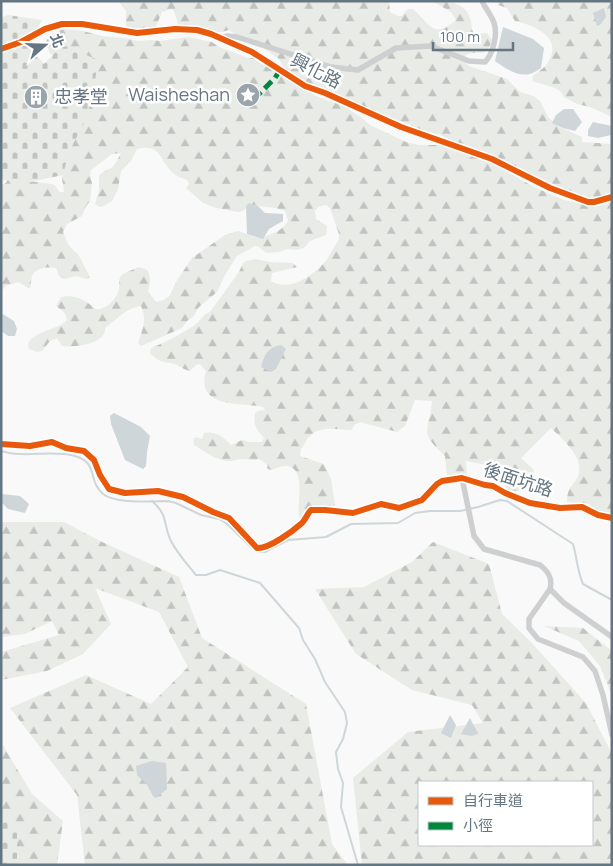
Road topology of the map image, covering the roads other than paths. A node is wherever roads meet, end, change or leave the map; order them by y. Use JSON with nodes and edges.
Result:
{"nodes":[{"id":1,"x":482,"y":1,"type":"edge"},
{"id":2,"x":220,"y":38,"type":"junction"},
{"id":3,"x":1,"y":49,"type":"edge"},
{"id":4,"x":612,"y":196,"type":"edge"},
{"id":5,"x":1,"y":444,"type":"edge"},
{"id":6,"x":462,"y":478,"type":"junction"},
{"id":7,"x":612,"y":518,"type":"edge"},
{"id":8,"x":550,"y":589,"type":"junction"},
{"id":9,"x":612,"y":637,"type":"edge"},
{"id":10,"x":612,"y":735,"type":"edge"}],
"edges":[{"from":1,"to":2,"type":"street"},
{"from":2,"to":3,"type":"street","name":"興化路"},
{"from":2,"to":4,"type":"street","name":"興化路"},
{"from":5,"to":6,"type":"street","name":"後面坑路"},
{"from":6,"to":7,"type":"street","name":"後面坑路"},
{"from":6,"to":8,"type":"street"},
{"from":8,"to":9,"type":"street"},
{"from":8,"to":10,"type":"street"}]}
